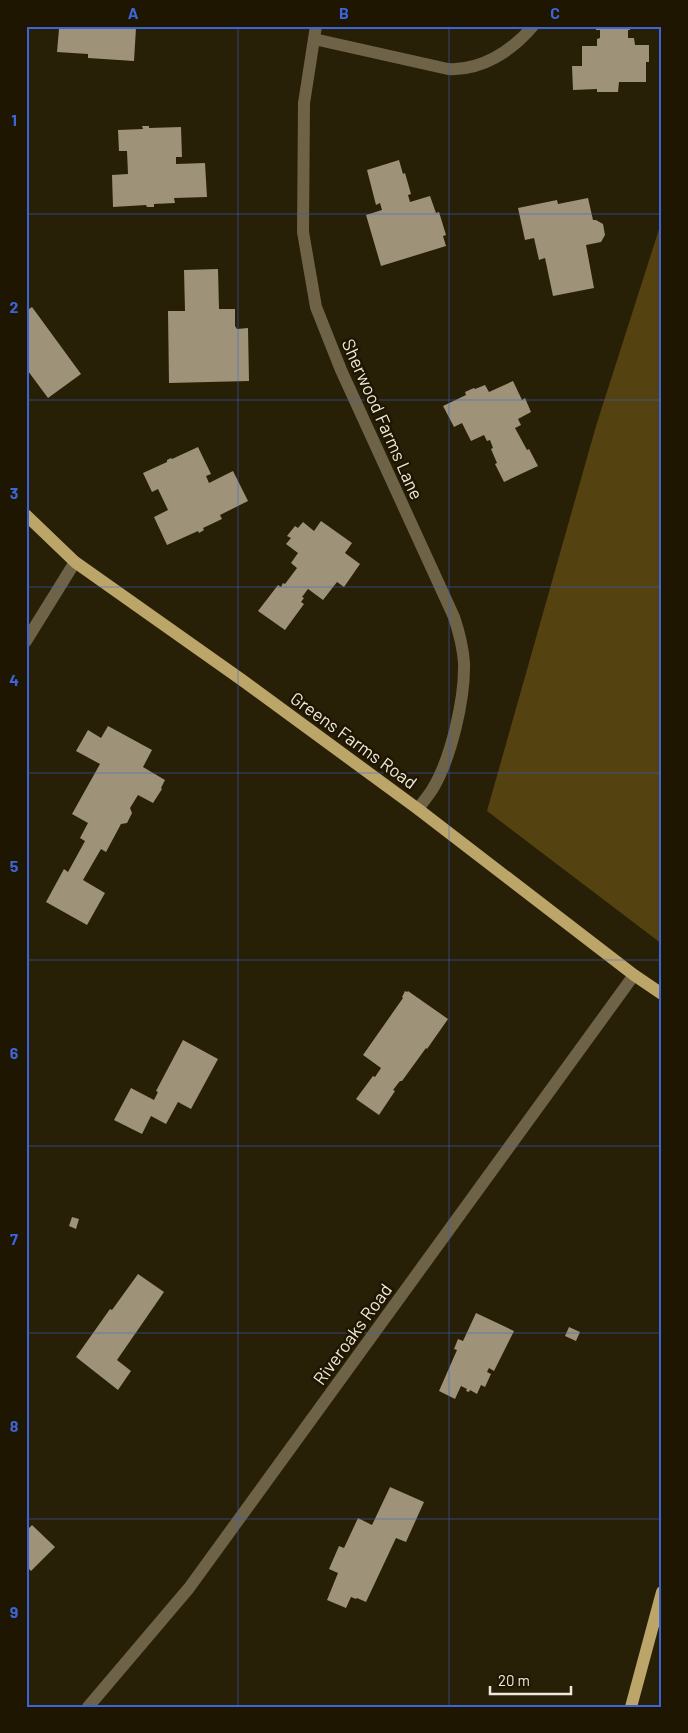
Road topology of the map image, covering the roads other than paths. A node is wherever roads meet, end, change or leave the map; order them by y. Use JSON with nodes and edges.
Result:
{"nodes":[{"id":1,"x":533,"y":26,"type":"edge"},
{"id":2,"x":315,"y":33,"type":"edge"},
{"id":3,"x":26,"y":515,"type":"edge"},
{"id":4,"x":74,"y":562,"type":"junction"},
{"id":5,"x":26,"y":641,"type":"edge"},
{"id":6,"x":418,"y":809,"type":"junction"},
{"id":7,"x":634,"y":975,"type":"junction"},
{"id":8,"x":662,"y":994,"type":"edge"},
{"id":9,"x":662,"y":1592,"type":"edge"},
{"id":10,"x":88,"y":1707,"type":"edge"},
{"id":11,"x":631,"y":1707,"type":"edge"}],
"edges":[{"from":1,"to":2,"type":"street"},
{"from":2,"to":6,"type":"street","name":"Sherwood Farms Lane"},
{"from":3,"to":4,"type":"main road","name":"Greens Farms Road"},
{"from":4,"to":5,"type":"street"},
{"from":4,"to":6,"type":"main road","name":"Greens Farms Road"},
{"from":6,"to":7,"type":"main road","name":"Greens Farms Road"},
{"from":7,"to":8,"type":"main road","name":"Greens Farms Road"},
{"from":7,"to":10,"type":"street","name":"Riveroaks Road"},
{"from":9,"to":11,"type":"main road"}]}
